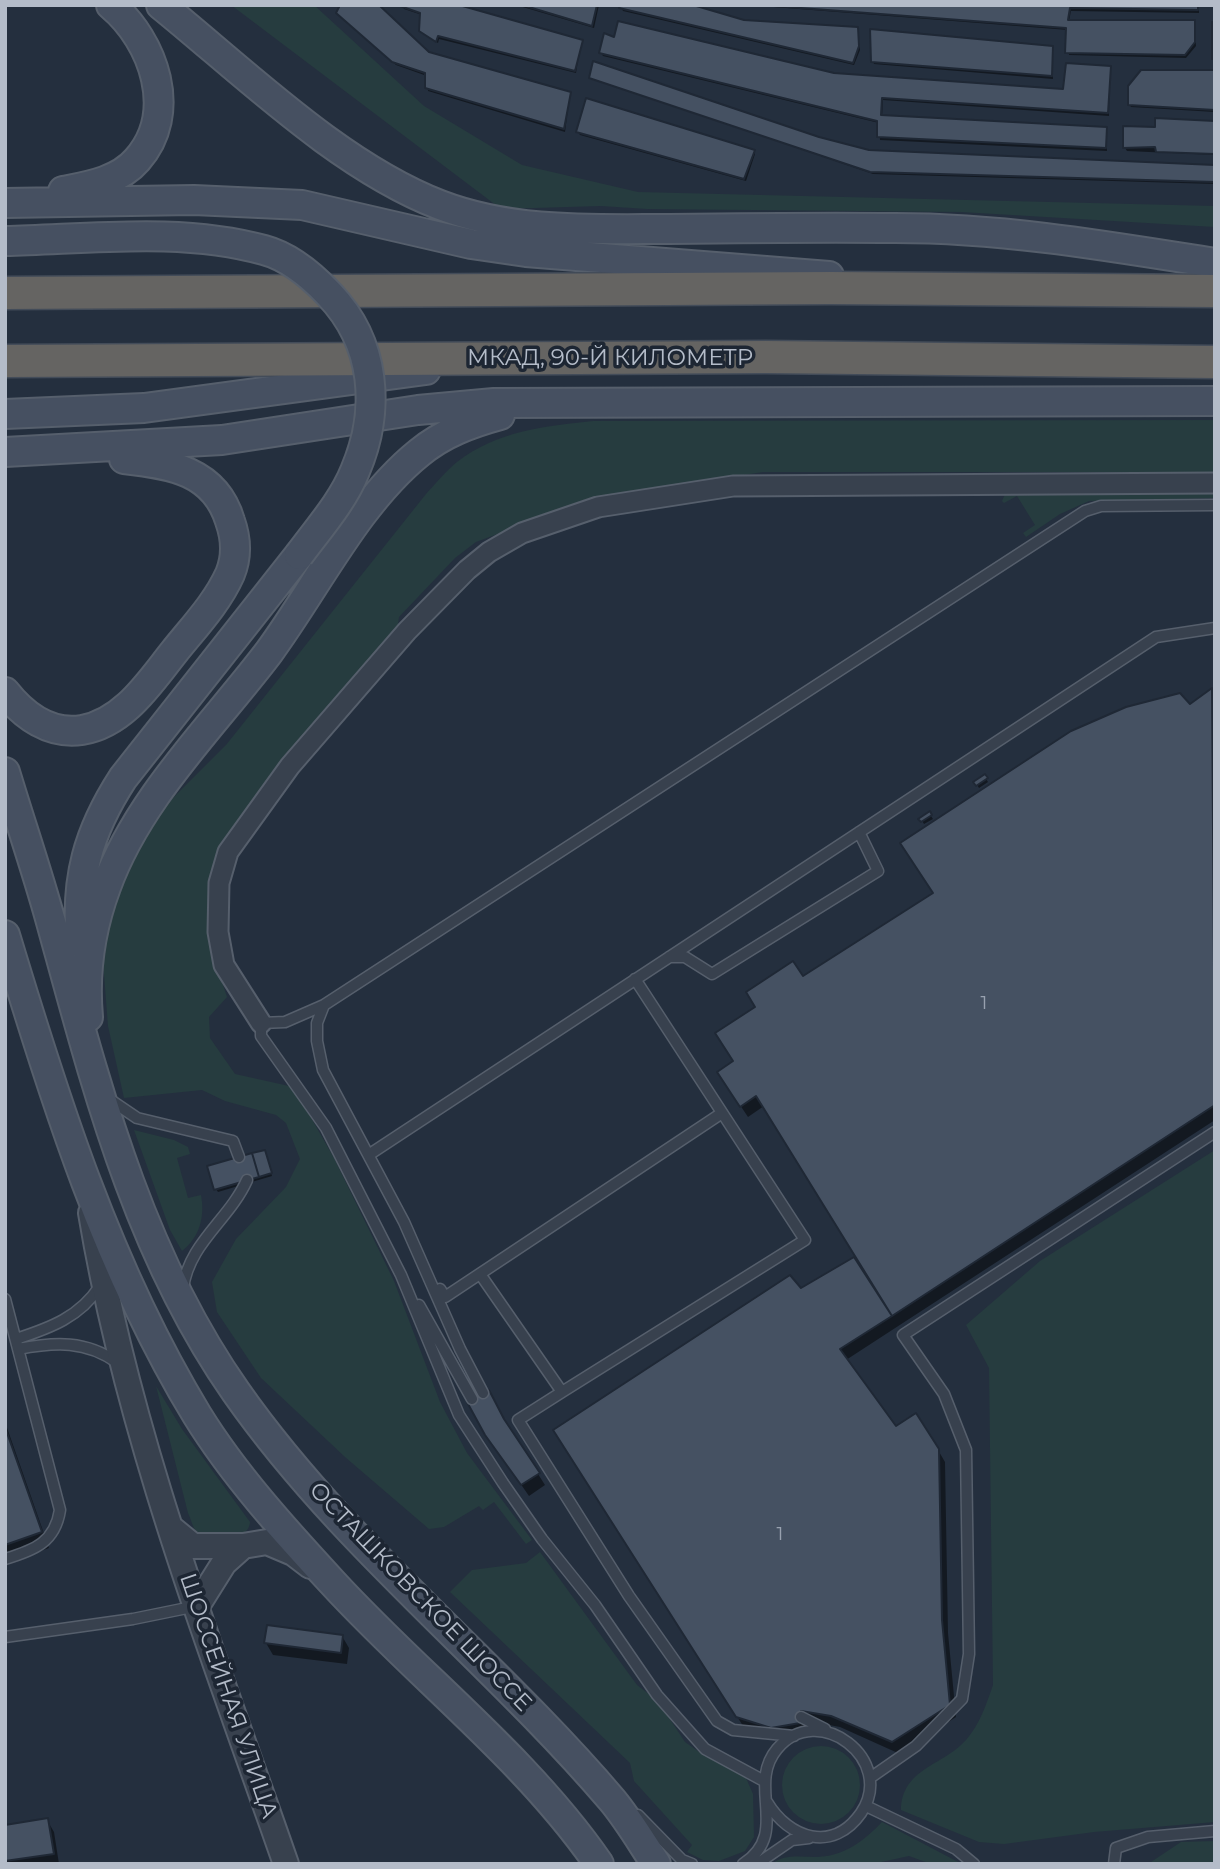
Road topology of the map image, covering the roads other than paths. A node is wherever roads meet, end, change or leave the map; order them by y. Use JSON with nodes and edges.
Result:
{"nodes":[{"id":1,"x":111,"y":5,"type":"edge"},
{"id":2,"x":161,"y":5,"type":"edge"},
{"id":3,"x":5,"y":202,"type":"edge"},
{"id":4,"x":5,"y":241,"type":"edge"},
{"id":5,"x":1215,"y":263,"type":"edge"},
{"id":6,"x":980,"y":289,"type":"junction"},
{"id":7,"x":1215,"y":291,"type":"edge"},
{"id":8,"x":5,"y":293,"type":"edge"},
{"id":9,"x":505,"y":359,"type":"junction"},
{"id":10,"x":6,"y":361,"type":"edge"},
{"id":11,"x":1215,"y":362,"type":"edge"},
{"id":12,"x":1215,"y":401,"type":"edge"},
{"id":13,"x":583,"y":403,"type":"junction"},
{"id":14,"x":5,"y":414,"type":"edge"},
{"id":15,"x":48,"y":451,"type":"junction"},
{"id":16,"x":5,"y":452,"type":"edge"},
{"id":17,"x":1215,"y":483,"type":"edge"},
{"id":18,"x":1215,"y":505,"type":"edge"},
{"id":19,"x":1215,"y":628,"type":"edge"},
{"id":20,"x":5,"y":692,"type":"edge"},
{"id":21,"x":5,"y":772,"type":"edge"},
{"id":22,"x":859,"y":832,"type":"junction"},
{"id":23,"x":5,"y":936,"type":"edge"},
{"id":24,"x":668,"y":957,"type":"junction"},
{"id":25,"x":5,"y":960,"type":"edge"},
{"id":26,"x":635,"y":979,"type":"junction"},
{"id":27,"x":86,"y":991,"type":"junction"},
{"id":28,"x":324,"y":1005,"type":"junction"},
{"id":29,"x":28,"y":1010,"type":"junction"},
{"id":30,"x":261,"y":1023,"type":"junction"},
{"id":31,"x":96,"y":1090,"type":"junction"},
{"id":32,"x":722,"y":1113,"type":"junction"},
{"id":33,"x":1215,"y":1132,"type":"edge"},
{"id":34,"x":370,"y":1154,"type":"junction"},
{"id":35,"x":239,"y":1157,"type":"dead end"},
{"id":36,"x":247,"y":1180,"type":"dead end"},
{"id":37,"x":86,"y":1188,"type":"junction"},
{"id":38,"x":423,"y":1261,"type":"junction"},
{"id":39,"x":480,"y":1274,"type":"junction"},
{"id":40,"x":401,"y":1275,"type":"junction"},
{"id":41,"x":102,"y":1283,"type":"junction"},
{"id":42,"x":5,"y":1299,"type":"edge"},
{"id":43,"x":181,"y":1302,"type":"junction"},
{"id":44,"x":17,"y":1344,"type":"junction"},
{"id":45,"x":124,"y":1367,"type":"junction"},
{"id":46,"x":562,"y":1392,"type":"junction"},
{"id":47,"x":483,"y":1393,"type":"dead end"},
{"id":48,"x":472,"y":1399,"type":"dead end"},
{"id":49,"x":171,"y":1528,"type":"junction"},
{"id":50,"x":243,"y":1546,"type":"junction"},
{"id":51,"x":5,"y":1559,"type":"edge"},
{"id":52,"x":333,"y":1583,"type":"junction"},
{"id":53,"x":197,"y":1606,"type":"junction"},
{"id":54,"x":5,"y":1637,"type":"edge"},
{"id":55,"x":801,"y":1717,"type":"dead end"},
{"id":56,"x":540,"y":1720,"type":"junction"},
{"id":57,"x":835,"y":1734,"type":"junction"},
{"id":58,"x":794,"y":1736,"type":"junction"},
{"id":59,"x":870,"y":1778,"type":"junction"},
{"id":60,"x":764,"y":1781,"type":"junction"},
{"id":61,"x":767,"y":1802,"type":"junction"},
{"id":62,"x":866,"y":1806,"type":"junction"},
{"id":63,"x":1215,"y":1831,"type":"edge"},
{"id":64,"x":813,"y":1837,"type":"junction"},
{"id":65,"x":286,"y":1864,"type":"edge"},
{"id":66,"x":598,"y":1864,"type":"edge"},
{"id":67,"x":656,"y":1864,"type":"edge"},
{"id":68,"x":692,"y":1864,"type":"edge"},
{"id":69,"x":743,"y":1864,"type":"edge"},
{"id":70,"x":757,"y":1864,"type":"edge"},
{"id":71,"x":974,"y":1864,"type":"edge"},
{"id":72,"x":1114,"y":1864,"type":"edge"}],
"edges":[{"from":1,"to":3,"type":"main road"},
{"from":2,"to":5,"type":"main road"},
{"from":3,"to":6,"type":"main road"},
{"from":4,"to":27,"type":"main road","bridge":true},
{"from":6,"to":7,"type":"highway"},
{"from":6,"to":8,"type":"highway"},
{"from":9,"to":10,"type":"highway","name":"МКАД, 90-Й КИЛОМЕТР"},
{"from":9,"to":11,"type":"highway","name":"МКАД, 90-Й КИЛОМЕТР"},
{"from":9,"to":14,"type":"main road"},
{"from":12,"to":13,"type":"main road"},
{"from":13,"to":15,"type":"main road"},
{"from":13,"to":27,"type":"main road"},
{"from":15,"to":16,"type":"main road"},
{"from":15,"to":20,"type":"main road"},
{"from":17,"to":30,"type":"street"},
{"from":18,"to":28,"type":"lane"},
{"from":19,"to":22,"type":"lane"},
{"from":21,"to":31,"type":"main road"},
{"from":22,"to":24,"type":"lane"},
{"from":22,"to":24,"type":"lane"},
{"from":23,"to":29,"type":"main road"},
{"from":24,"to":26,"type":"lane"},
{"from":25,"to":29,"type":"main road"},
{"from":26,"to":32,"type":"lane"},
{"from":26,"to":34,"type":"lane"},
{"from":27,"to":31,"type":"main road"},
{"from":28,"to":30,"type":"lane"},
{"from":28,"to":34,"type":"lane"},
{"from":29,"to":37,"type":"main road","name":"ОСТАШКОВСКОЕ ШОССЕ"},
{"from":30,"to":40,"type":"lane"},
{"from":31,"to":35,"type":"lane"},
{"from":31,"to":43,"type":"main road","name":"ОСТАШКОВСКОЕ ШОССЕ"},
{"from":32,"to":39,"type":"lane"},
{"from":32,"to":46,"type":"lane"},
{"from":33,"to":59,"type":"lane"},
{"from":34,"to":38,"type":"lane"},
{"from":36,"to":43,"type":"lane"},
{"from":37,"to":41,"type":"street","name":"ШОССЕЙНАЯ УЛИЦА"},
{"from":37,"to":52,"type":"main road","name":"ОСТАШКОВСКОЕ ШОССЕ"},
{"from":38,"to":39,"type":"lane"},
{"from":38,"to":47,"type":"lane"},
{"from":39,"to":46,"type":"lane"},
{"from":40,"to":48,"type":"lane"},
{"from":40,"to":60,"type":"lane"},
{"from":41,"to":44,"type":"lane"},
{"from":41,"to":45,"type":"street","name":"ШОССЕЙНАЯ УЛИЦА"},
{"from":42,"to":44,"type":"lane"},
{"from":43,"to":56,"type":"main road","name":"ОСТАШКОВСКОЕ ШОССЕ"},
{"from":44,"to":45,"type":"lane"},
{"from":44,"to":51,"type":"lane"},
{"from":45,"to":49,"type":"street","name":"ШОССЕЙНАЯ УЛИЦА"},
{"from":46,"to":58,"type":"lane"},
{"from":49,"to":50,"type":"street"},
{"from":49,"to":53,"type":"street","name":"ШОССЕЙНАЯ УЛИЦА"},
{"from":50,"to":52,"type":"street"},
{"from":50,"to":53,"type":"street"},
{"from":52,"to":66,"type":"main road","name":"ОСТАШКОВСКОЕ ШОССЕ"},
{"from":53,"to":54,"type":"lane"},
{"from":53,"to":65,"type":"street","name":"ШОССЕЙНАЯ УЛИЦА"},
{"from":55,"to":57,"type":"lane"},
{"from":56,"to":67,"type":"main road","name":"ОСТАШКОВСКОЕ ШОССЕ"},
{"from":56,"to":68,"type":"lane"},
{"from":57,"to":58,"type":"lane"},
{"from":57,"to":59,"type":"lane"},
{"from":58,"to":60,"type":"lane"},
{"from":59,"to":62,"type":"lane"},
{"from":60,"to":61,"type":"lane"},
{"from":61,"to":64,"type":"lane"},
{"from":61,"to":69,"type":"lane"},
{"from":62,"to":64,"type":"lane"},
{"from":62,"to":71,"type":"lane"},
{"from":63,"to":72,"type":"lane"},
{"from":64,"to":70,"type":"lane"}]}
